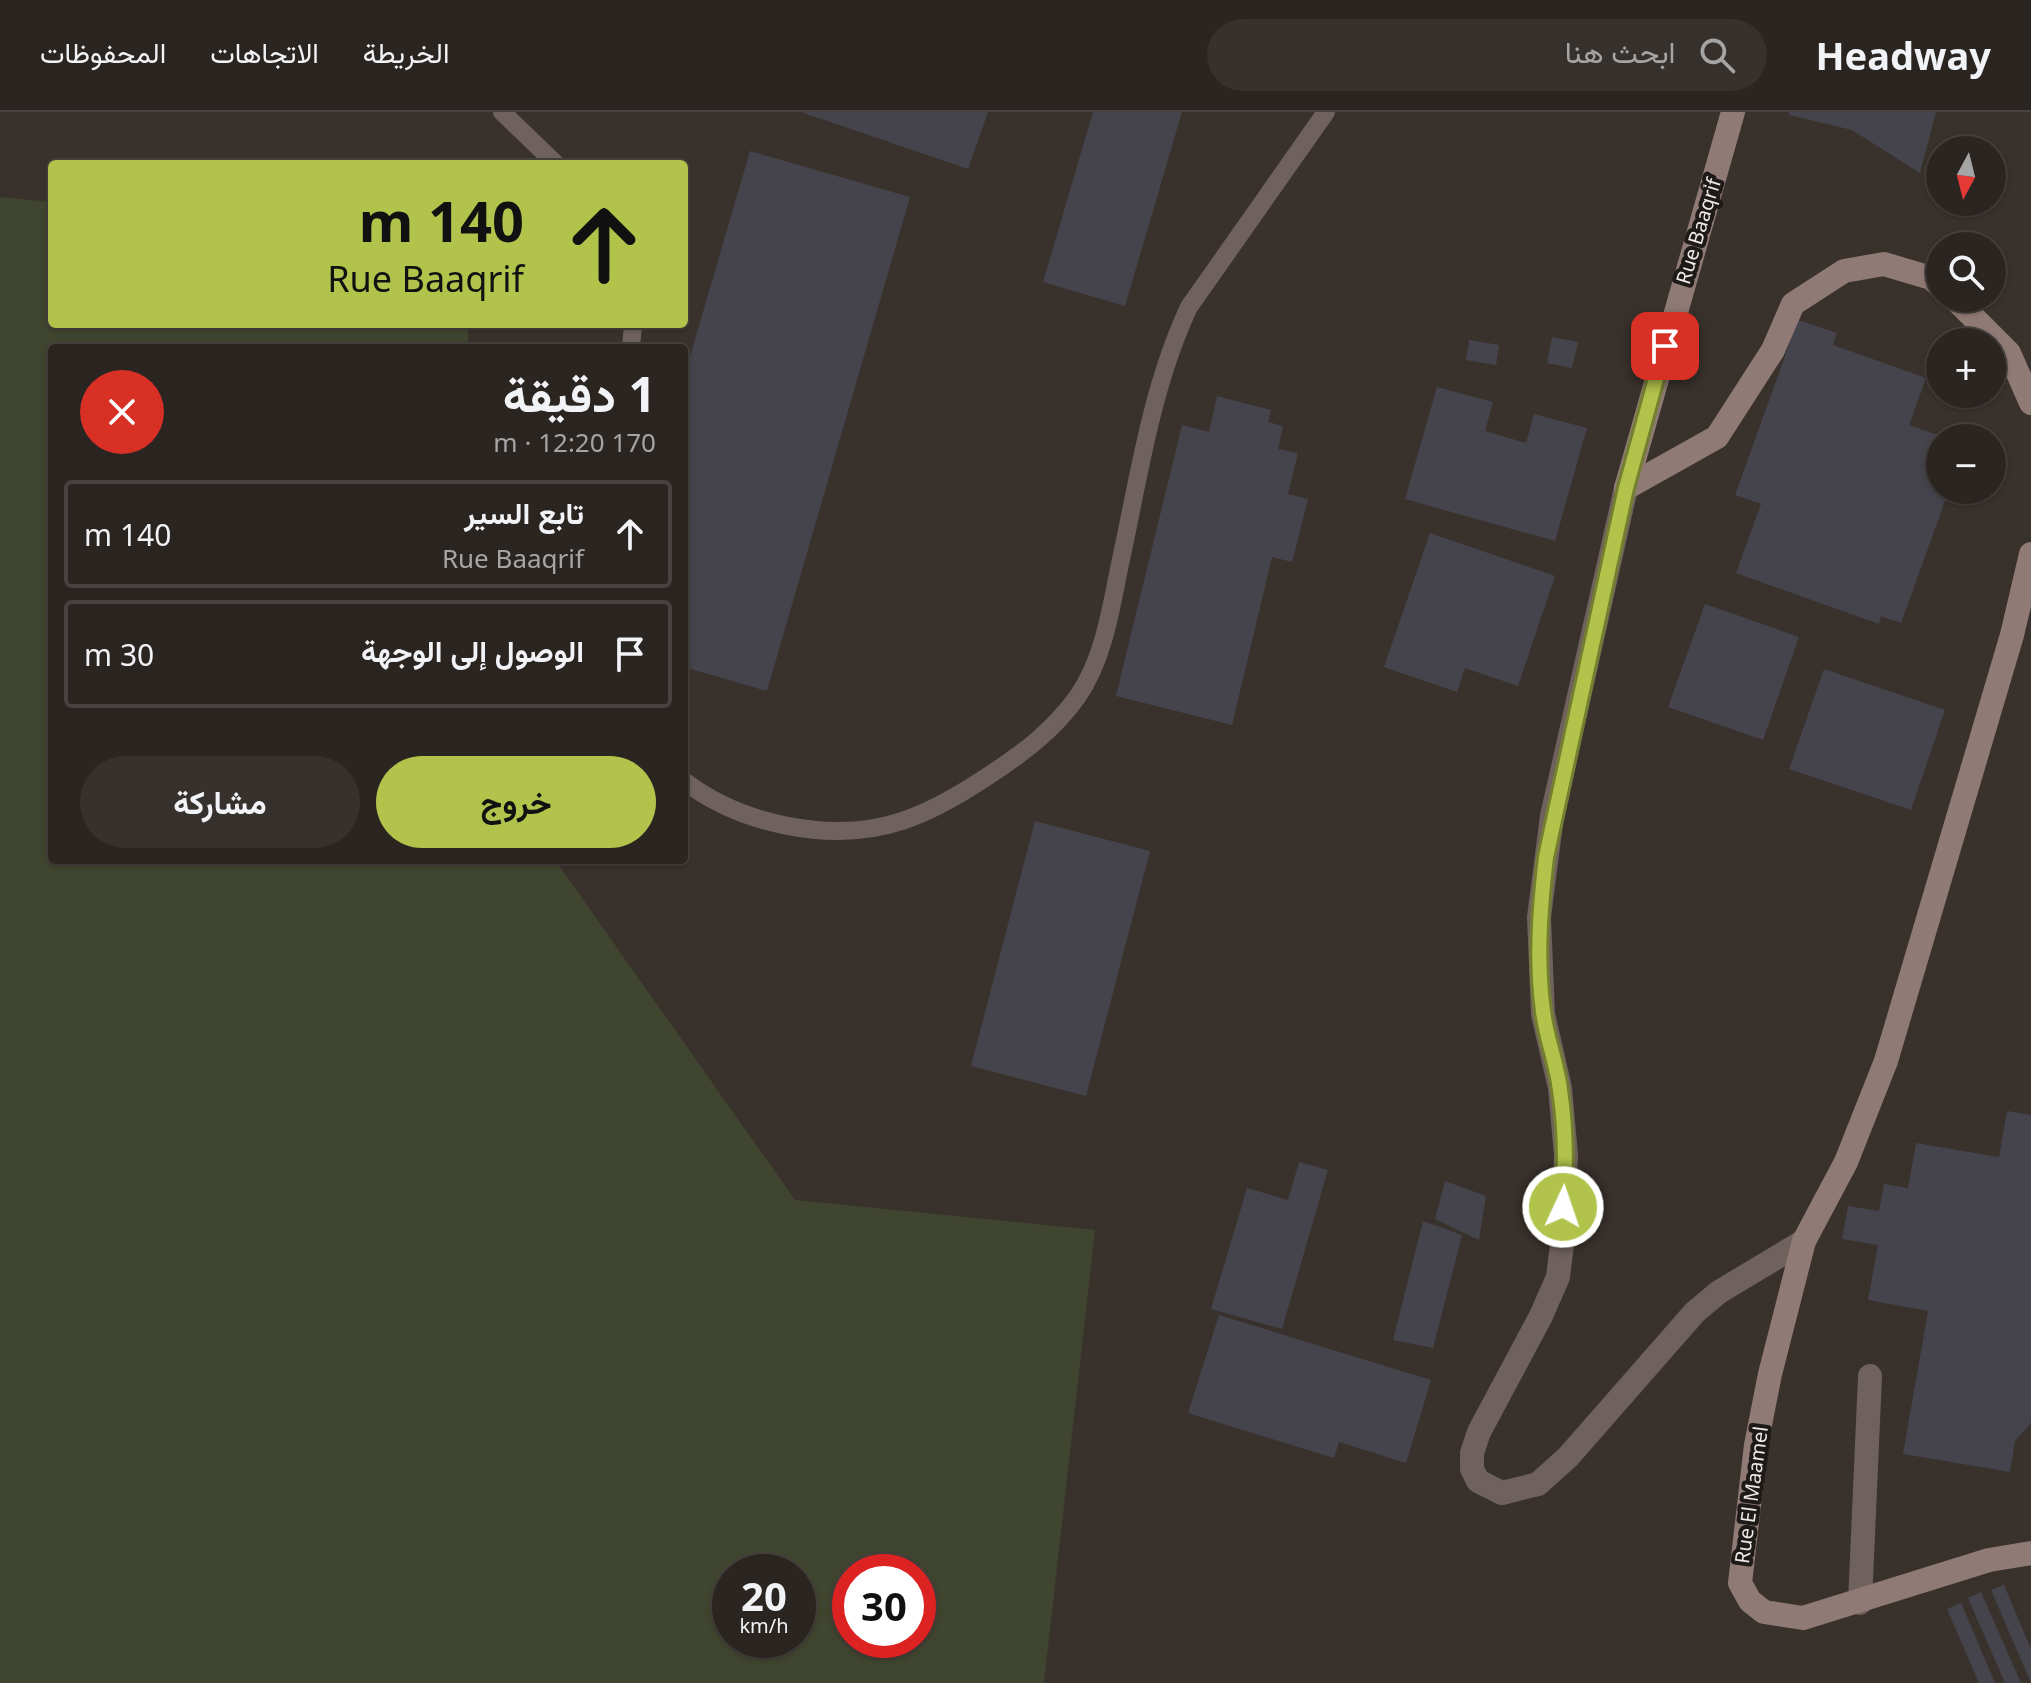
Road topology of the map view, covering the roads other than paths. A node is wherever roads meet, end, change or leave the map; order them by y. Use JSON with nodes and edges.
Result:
{"nodes":[{"id":1,"x":502,"y":112,"type":"edge"},
{"id":2,"x":1326,"y":112,"type":"edge"},
{"id":3,"x":1733,"y":112,"type":"edge"},
{"id":4,"x":552,"y":160,"type":"edge"},
{"id":5,"x":1926,"y":277,"type":"edge"},
{"id":6,"x":1968,"y":312,"type":"edge"},
{"id":7,"x":2031,"y":403,"type":"edge"},
{"id":8,"x":1626,"y":488,"type":"junction"},
{"id":9,"x":2031,"y":554,"type":"edge"},
{"id":10,"x":688,"y":784,"type":"edge"},
{"id":11,"x":1804,"y":1241,"type":"junction"},
{"id":12,"x":1870,"y":1376,"type":"dead end"},
{"id":13,"x":2031,"y":1553,"type":"edge"},
{"id":14,"x":1860,"y":1603,"type":"junction"}],
"edges":[{"from":1,"to":4,"type":"lane"},
{"from":2,"to":10,"type":"lane"},
{"from":3,"to":8,"type":"street","name":"Rue Baaqrif"},
{"from":5,"to":8,"type":"street"},
{"from":6,"to":7,"type":"street"},
{"from":8,"to":11,"type":"street"},
{"from":9,"to":11,"type":"street","name":"Rue El Maamel"},
{"from":11,"to":14,"type":"street","name":"Rue El Maamel"},
{"from":12,"to":14,"type":"street"},
{"from":13,"to":14,"type":"street","name":"Rue El Maamel"}]}
